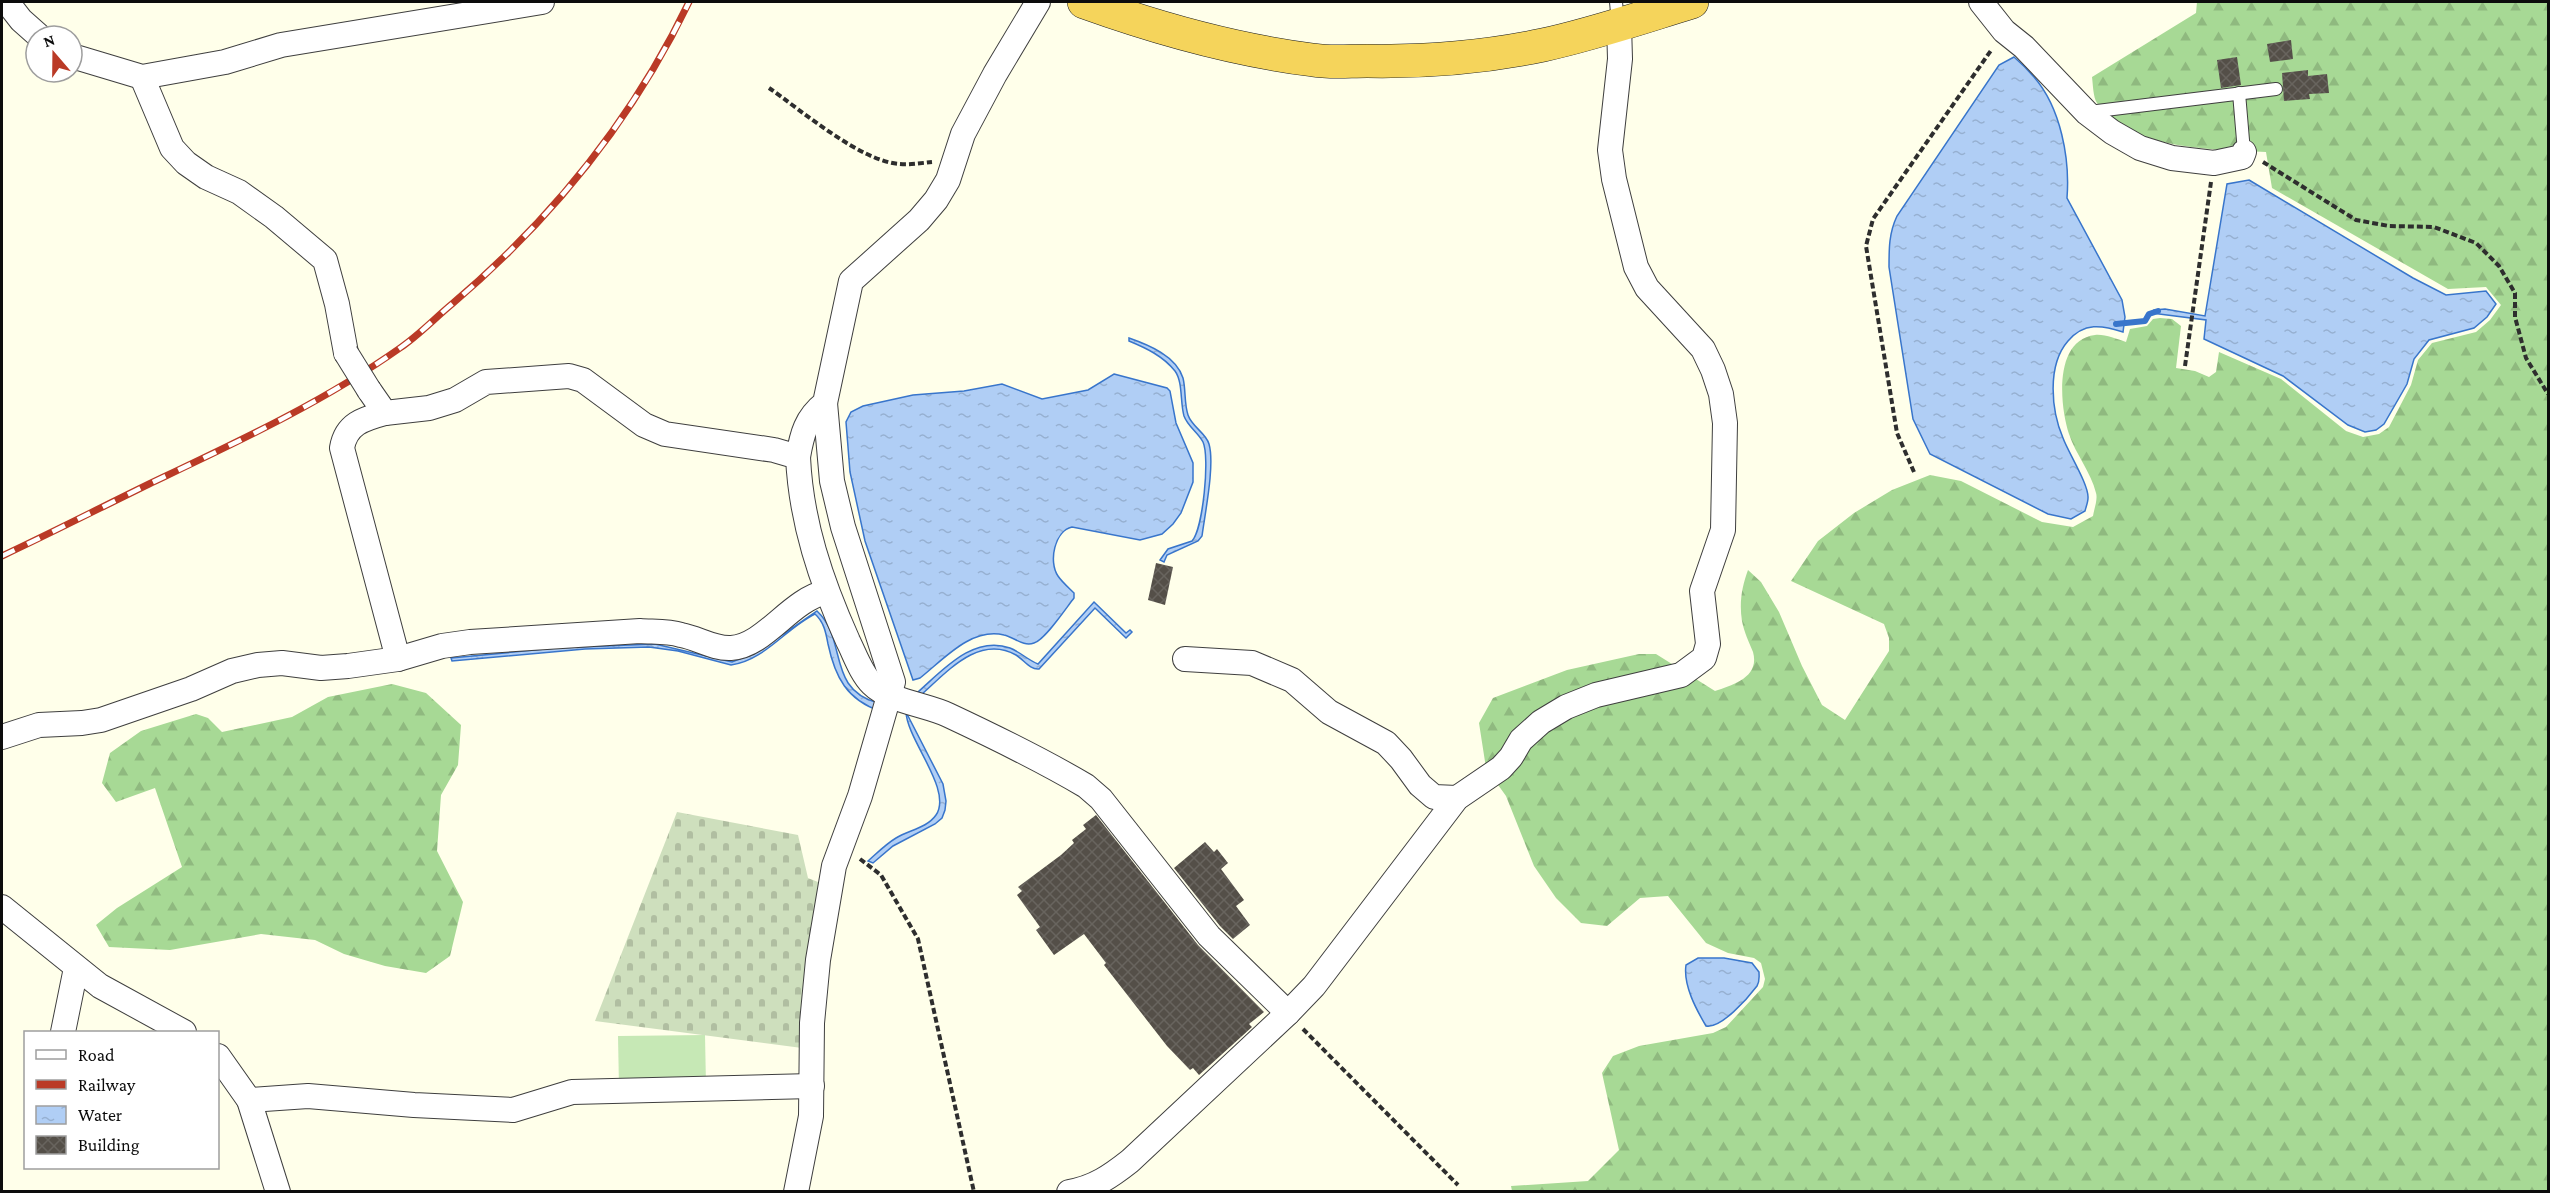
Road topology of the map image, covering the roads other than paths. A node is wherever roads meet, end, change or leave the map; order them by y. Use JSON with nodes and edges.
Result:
{"nodes":[{"id":1,"x":7,"y":2,"type":"edge"},
{"id":2,"x":542,"y":2,"type":"edge"},
{"id":3,"x":1084,"y":2,"type":"edge"},
{"id":4,"x":1692,"y":2,"type":"edge"},
{"id":5,"x":1981,"y":2,"type":"edge"},
{"id":6,"x":1034,"y":7,"type":"edge"},
{"id":7,"x":1618,"y":19,"type":"edge"},
{"id":8,"x":26,"y":24,"type":"edge"},
{"id":9,"x":84,"y":60,"type":"edge"},
{"id":10,"x":142,"y":77,"type":"junction"},
{"id":11,"x":2276,"y":89,"type":"dead end"},
{"id":12,"x":2239,"y":93,"type":"junction"},
{"id":13,"x":2088,"y":113,"type":"junction"},
{"id":14,"x":2244,"y":152,"type":"joint"},
{"id":15,"x":825,"y":403,"type":"junction"},
{"id":16,"x":385,"y":413,"type":"junction"},
{"id":17,"x":798,"y":457,"type":"junction"},
{"id":18,"x":826,"y":592,"type":"junction"},
{"id":19,"x":398,"y":659,"type":"junction"},
{"id":20,"x":1185,"y":659,"type":"dead end"},
{"id":21,"x":891,"y":695,"type":"junction"},
{"id":22,"x":2,"y":737,"type":"edge"},
{"id":23,"x":1457,"y":798,"type":"junction"},
{"id":24,"x":2,"y":907,"type":"edge"},
{"id":25,"x":76,"y":968,"type":"junction"},
{"id":26,"x":1288,"y":1013,"type":"junction"},
{"id":27,"x":63,"y":1031,"type":"edge"},
{"id":28,"x":182,"y":1031,"type":"edge"},
{"id":29,"x":219,"y":1057,"type":"edge"},
{"id":30,"x":812,"y":1086,"type":"junction"},
{"id":31,"x":249,"y":1100,"type":"junction"},
{"id":32,"x":278,"y":1191,"type":"edge"},
{"id":33,"x":796,"y":1191,"type":"edge"},
{"id":34,"x":1078,"y":1191,"type":"edge"}],
"edges":[{"from":1,"to":8,"type":"street"},
{"from":2,"to":10,"type":"street"},
{"from":3,"to":7,"type":"highway"},
{"from":4,"to":7,"type":"highway"},
{"from":5,"to":13,"type":"street"},
{"from":6,"to":15,"type":"street"},
{"from":7,"to":23,"type":"street"},
{"from":9,"to":10,"type":"street"},
{"from":10,"to":16,"type":"street","bridge":true},
{"from":11,"to":12,"type":"lane"},
{"from":12,"to":13,"type":"lane"},
{"from":12,"to":14,"type":"lane"},
{"from":13,"to":14,"type":"street"},
{"from":15,"to":17,"type":"street"},
{"from":15,"to":21,"type":"street"},
{"from":16,"to":17,"type":"street"},
{"from":16,"to":19,"type":"street"},
{"from":17,"to":18,"type":"street"},
{"from":18,"to":19,"type":"street"},
{"from":18,"to":21,"type":"street"},
{"from":19,"to":22,"type":"street"},
{"from":20,"to":23,"type":"street"},
{"from":21,"to":26,"type":"street"},
{"from":21,"to":30,"type":"street"},
{"from":23,"to":26,"type":"street"},
{"from":24,"to":25,"type":"street"},
{"from":25,"to":27,"type":"street"},
{"from":25,"to":28,"type":"street"},
{"from":26,"to":34,"type":"street"},
{"from":29,"to":31,"type":"street"},
{"from":30,"to":31,"type":"street"},
{"from":30,"to":33,"type":"street"},
{"from":31,"to":32,"type":"street"}]}
